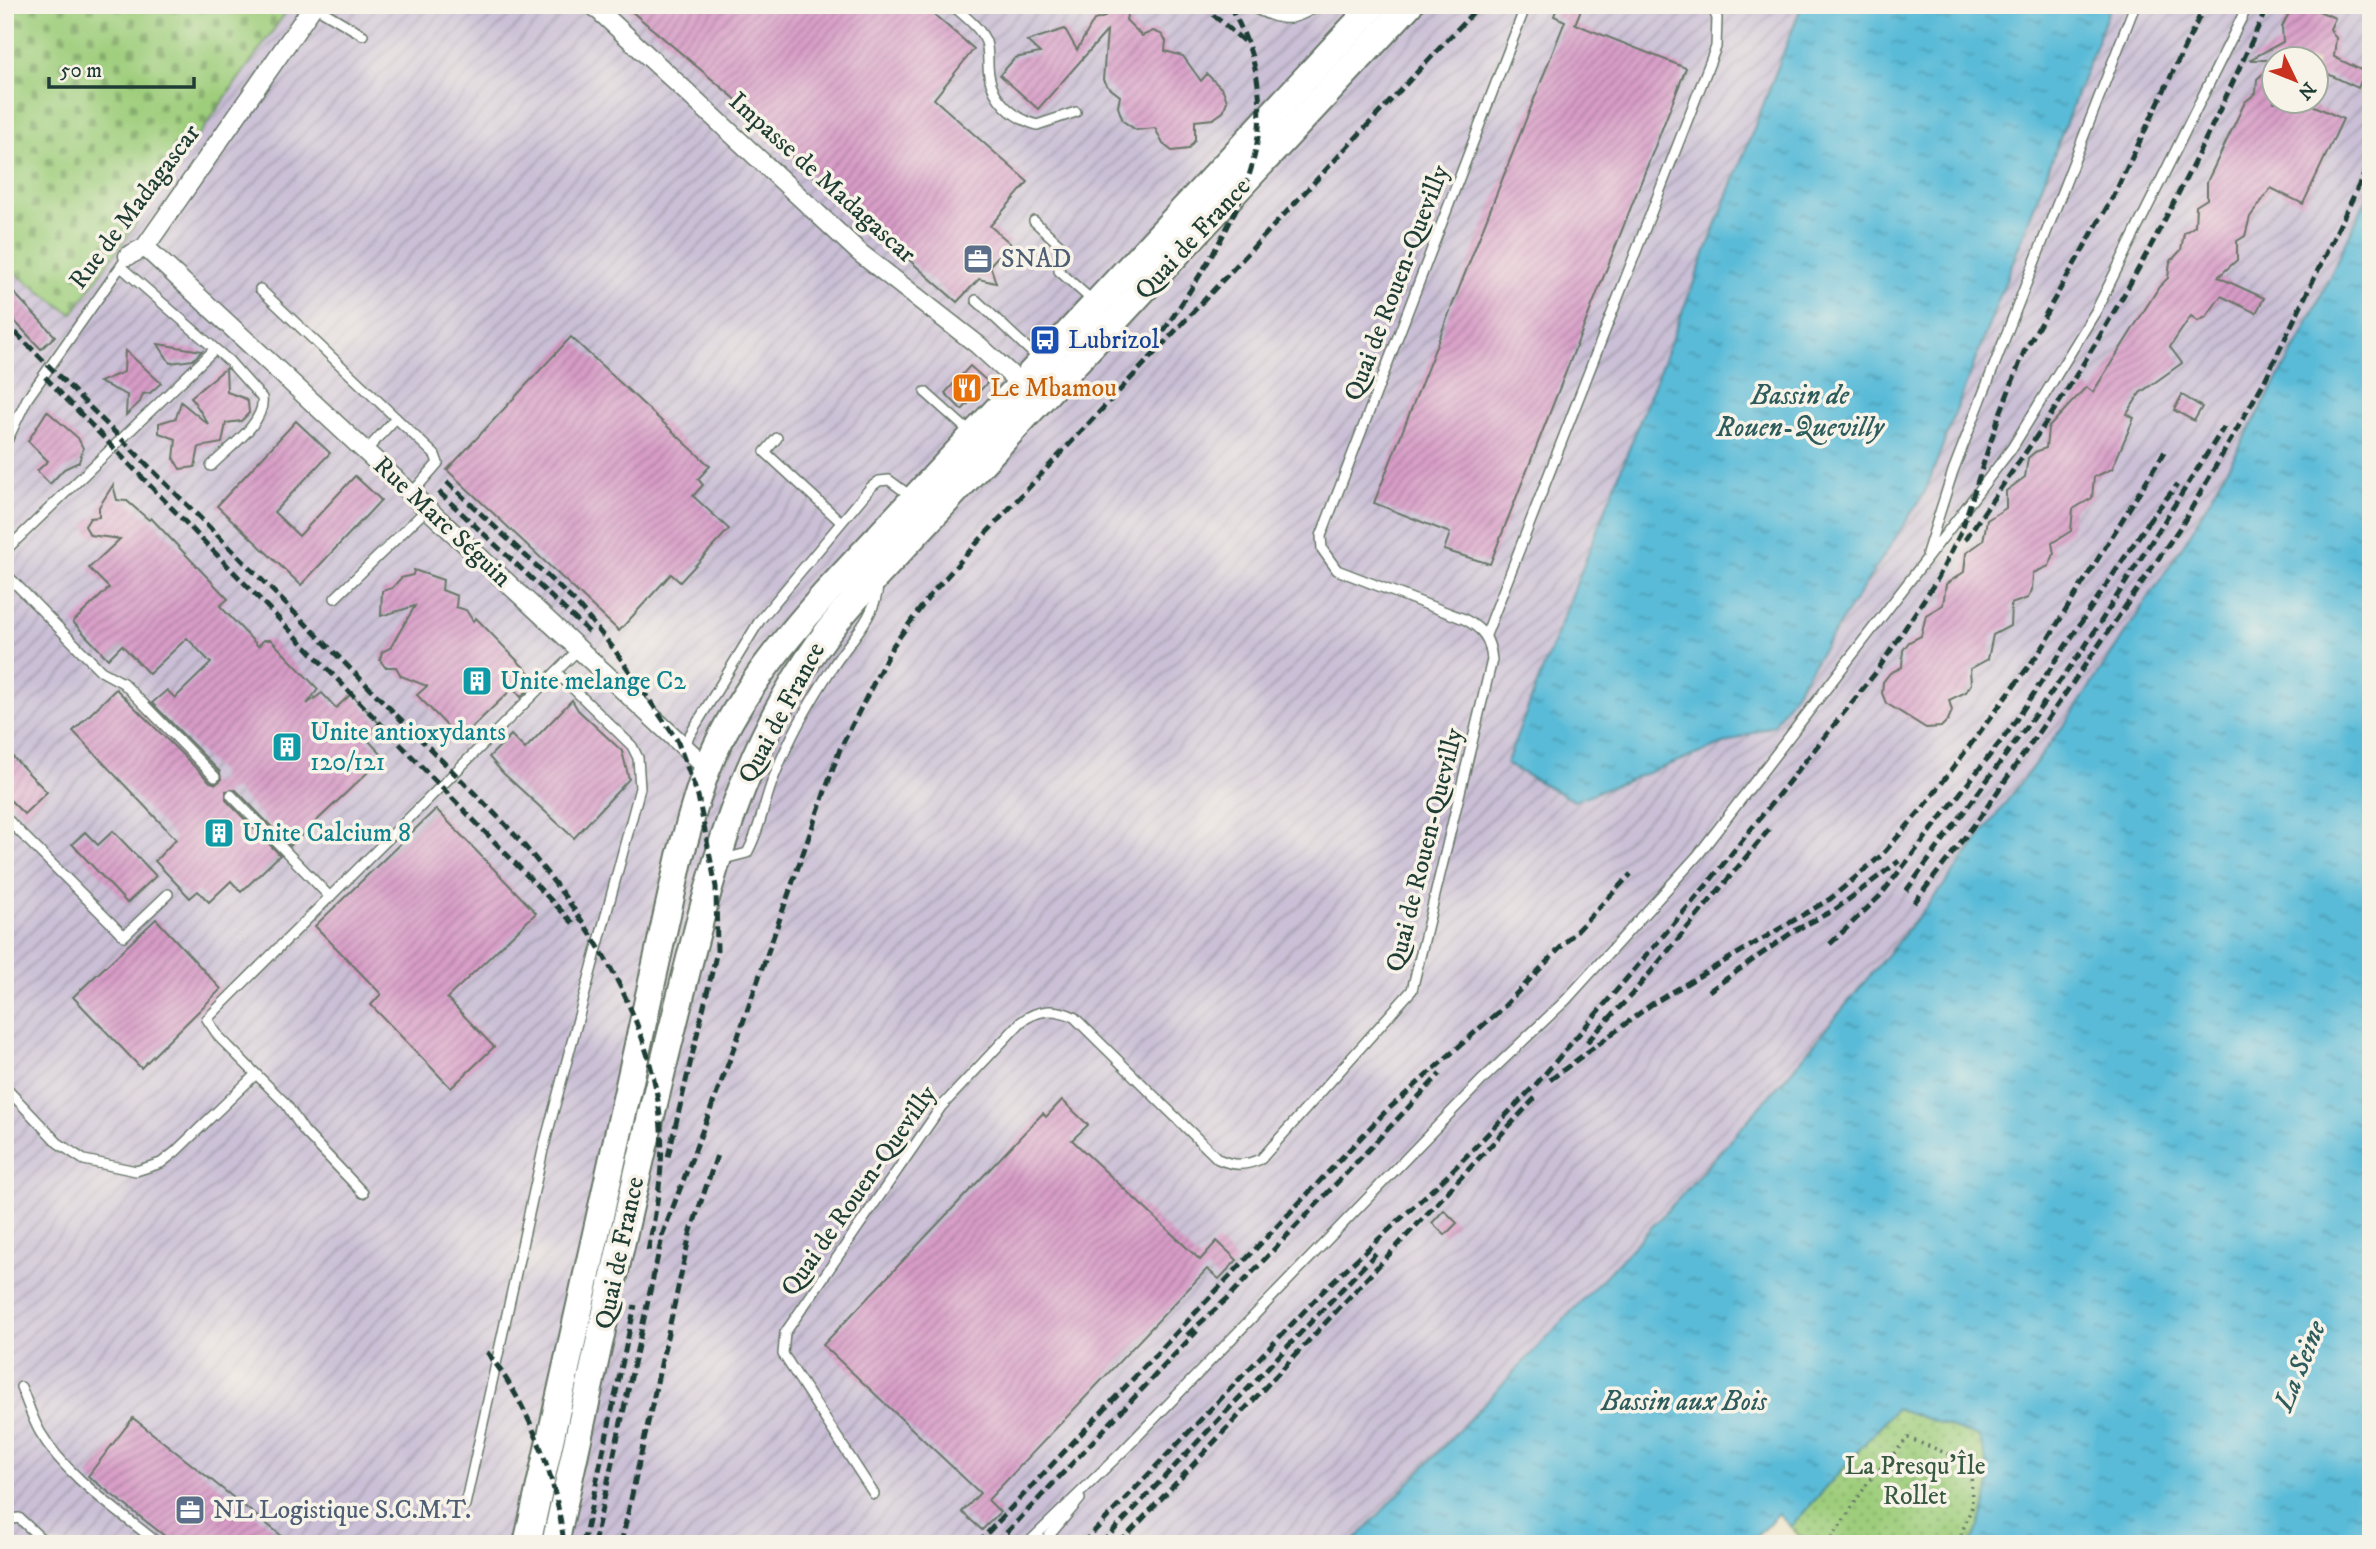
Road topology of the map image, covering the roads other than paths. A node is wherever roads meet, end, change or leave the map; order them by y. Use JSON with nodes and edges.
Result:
{"nodes":[{"id":1,"x":593,"y":5,"type":"edge"},
{"id":2,"x":1247,"y":5,"type":"edge"},
{"id":3,"x":1318,"y":5,"type":"edge"},
{"id":4,"x":1374,"y":5,"type":"edge"},
{"id":5,"x":1409,"y":5,"type":"edge"},
{"id":6,"x":1526,"y":5,"type":"edge"},
{"id":7,"x":1712,"y":5,"type":"edge"},
{"id":8,"x":2135,"y":5,"type":"edge"},
{"id":9,"x":2248,"y":5,"type":"edge"},
{"id":10,"x":314,"y":6,"type":"edge"},
{"id":11,"x":956,"y":7,"type":"edge"},
{"id":12,"x":363,"y":35,"type":"dead end"},
{"id":13,"x":1076,"y":112,"type":"dead end"},
{"id":14,"x":1034,"y":221,"type":"dead end"},
{"id":15,"x":145,"y":247,"type":"junction"},
{"id":16,"x":125,"y":262,"type":"junction"},
{"id":17,"x":260,"y":289,"type":"dead end"},
{"id":18,"x":976,"y":300,"type":"dead end"},
{"id":19,"x":1096,"y":304,"type":"junction"},
{"id":20,"x":215,"y":349,"type":"junction"},
{"id":21,"x":1041,"y":362,"type":"junction"},
{"id":22,"x":1021,"y":384,"type":"junction"},
{"id":23,"x":925,"y":392,"type":"dead end"},
{"id":24,"x":396,"y":418,"type":"junction"},
{"id":25,"x":973,"y":435,"type":"junction"},
{"id":26,"x":777,"y":439,"type":"dead end"},
{"id":27,"x":5,"y":445,"type":"edge"},
{"id":28,"x":365,"y":452,"type":"junction"},
{"id":29,"x":211,"y":466,"type":"dead end"},
{"id":30,"x":411,"y":494,"type":"junction"},
{"id":31,"x":913,"y":498,"type":"junction"},
{"id":32,"x":427,"y":509,"type":"junction"},
{"id":33,"x":841,"y":522,"type":"junction"},
{"id":34,"x":5,"y":551,"type":"edge"},
{"id":35,"x":1925,"y":559,"type":"junction"},
{"id":36,"x":5,"y":573,"type":"edge"},
{"id":37,"x":878,"y":575,"type":"junction"},
{"id":38,"x":335,"y":598,"type":"dead end"},
{"id":39,"x":1486,"y":635,"type":"junction"},
{"id":40,"x":579,"y":649,"type":"junction"},
{"id":41,"x":556,"y":672,"type":"junction"},
{"id":42,"x":683,"y":746,"type":"junction"},
{"id":43,"x":707,"y":768,"type":"junction"},
{"id":44,"x":747,"y":771,"type":"junction"},
{"id":45,"x":215,"y":777,"type":"dead end"},
{"id":46,"x":231,"y":794,"type":"dead end"},
{"id":47,"x":5,"y":817,"type":"edge"},
{"id":48,"x":715,"y":861,"type":"junction"},
{"id":49,"x":168,"y":894,"type":"dead end"},
{"id":50,"x":330,"y":897,"type":"junction"},
{"id":51,"x":673,"y":1026,"type":"junction"},
{"id":52,"x":256,"y":1074,"type":"junction"},
{"id":53,"x":5,"y":1087,"type":"edge"},
{"id":54,"x":363,"y":1194,"type":"dead end"},
{"id":55,"x":21,"y":1387,"type":"dead end"},
{"id":56,"x":1123,"y":1451,"type":"junction"},
{"id":57,"x":874,"y":1494,"type":"dead end"},
{"id":58,"x":466,"y":1505,"type":"dead end"},
{"id":59,"x":5,"y":1520,"type":"edge"},
{"id":60,"x":47,"y":1544,"type":"edge"},
{"id":61,"x":159,"y":1544,"type":"edge"},
{"id":62,"x":527,"y":1544,"type":"edge"},
{"id":63,"x":555,"y":1544,"type":"edge"},
{"id":64,"x":1027,"y":1544,"type":"edge"},
{"id":65,"x":1042,"y":1544,"type":"edge"}],
"edges":[{"from":1,"to":22,"type":"street","name":"Impasse de Madagascar"},
{"from":2,"to":3,"type":"lane"},
{"from":4,"to":19,"type":"main road","name":"Quai de France"},
{"from":5,"to":37,"type":"main road","name":"Quai de France"},
{"from":6,"to":39,"type":"lane","name":"Quai de Rouen-Quevilly"},
{"from":7,"to":39,"type":"lane"},
{"from":8,"to":35,"type":"lane"},
{"from":9,"to":35,"type":"lane"},
{"from":10,"to":12,"type":"lane"},
{"from":10,"to":15,"type":"street","name":"Rue de Madagascar"},
{"from":11,"to":13,"type":"lane"},
{"from":14,"to":19,"type":"lane"},
{"from":15,"to":16,"type":"street","name":"Rue de Madagascar"},
{"from":15,"to":28,"type":"street","name":"Rue Marc Séguin"},
{"from":16,"to":20,"type":"lane"},
{"from":16,"to":27,"type":"lane","name":"Rue de Madagascar"},
{"from":17,"to":24,"type":"lane"},
{"from":18,"to":21,"type":"lane"},
{"from":19,"to":21,"type":"main road","name":"Quai de France"},
{"from":20,"to":29,"type":"lane"},
{"from":20,"to":34,"type":"lane"},
{"from":21,"to":22,"type":"main road","name":"Quai de France"},
{"from":22,"to":25,"type":"main road","name":"Quai de France"},
{"from":23,"to":25,"type":"lane"},
{"from":24,"to":28,"type":"lane"},
{"from":24,"to":30,"type":"lane"},
{"from":25,"to":31,"type":"main road","name":"Quai de France"},
{"from":26,"to":33,"type":"lane"},
{"from":28,"to":30,"type":"street","name":"Rue Marc Séguin"},
{"from":30,"to":32,"type":"street","name":"Rue Marc Séguin"},
{"from":31,"to":33,"type":"lane"},
{"from":31,"to":43,"type":"main road","name":"Quai de France"},
{"from":32,"to":38,"type":"lane"},
{"from":32,"to":40,"type":"street","name":"Rue Marc Séguin"},
{"from":33,"to":42,"type":"lane"},
{"from":35,"to":56,"type":"lane"},
{"from":36,"to":45,"type":"lane"},
{"from":37,"to":44,"type":"main road","name":"Quai de France"},
{"from":37,"to":48,"type":"lane"},
{"from":39,"to":57,"type":"lane","name":"Quai de Rouen-Quevilly"},
{"from":40,"to":41,"type":"lane"},
{"from":40,"to":42,"type":"street","name":"Rue Marc Séguin"},
{"from":41,"to":50,"type":"lane"},
{"from":41,"to":58,"type":"lane"},
{"from":42,"to":43,"type":"street","name":"Rue Marc Séguin"},
{"from":43,"to":44,"type":"main road"},
{"from":43,"to":51,"type":"main road"},
{"from":43,"to":62,"type":"main road","name":"Quai de France"},
{"from":44,"to":48,"type":"main road","name":"Quai de France"},
{"from":46,"to":50,"type":"lane"},
{"from":47,"to":49,"type":"lane"},
{"from":48,"to":51,"type":"main road","name":"Quai de France"},
{"from":50,"to":52,"type":"lane"},
{"from":51,"to":63,"type":"main road","name":"Quai de France"},
{"from":52,"to":53,"type":"lane"},
{"from":52,"to":54,"type":"lane"},
{"from":55,"to":61,"type":"lane"},
{"from":56,"to":64,"type":"lane"},
{"from":56,"to":65,"type":"lane"},
{"from":59,"to":60,"type":"lane"}]}
